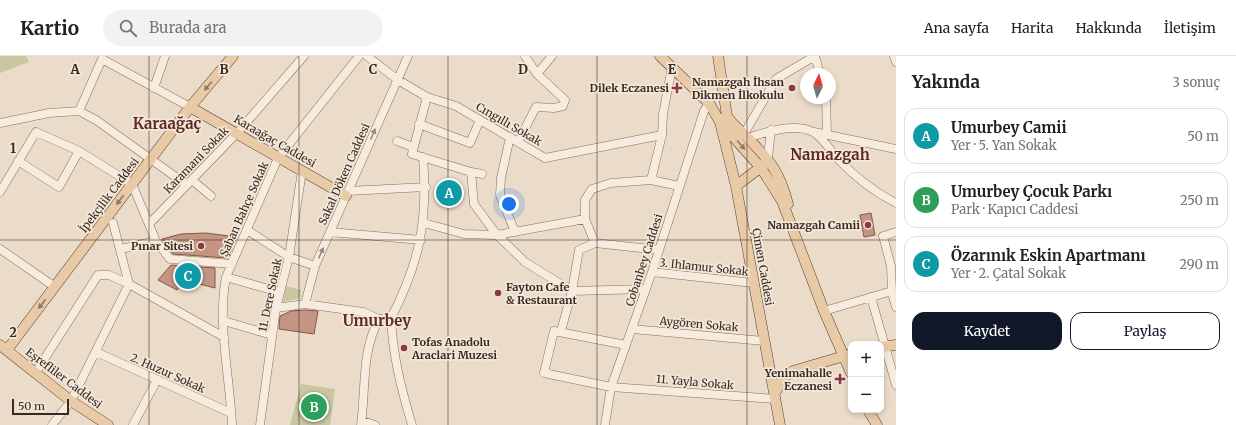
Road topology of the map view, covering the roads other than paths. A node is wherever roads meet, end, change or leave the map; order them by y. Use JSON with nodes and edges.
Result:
{"nodes":[{"id":1,"x":165,"y":56,"type":"edge"},
{"id":2,"x":233,"y":56,"type":"edge"},
{"id":3,"x":304,"y":56,"type":"edge"},
{"id":4,"x":359,"y":56,"type":"edge"},
{"id":5,"x":367,"y":56,"type":"edge"},
{"id":6,"x":408,"y":56,"type":"edge"},
{"id":7,"x":525,"y":56,"type":"edge"},
{"id":8,"x":552,"y":56,"type":"edge"},
{"id":9,"x":660,"y":56,"type":"edge"},
{"id":10,"x":718,"y":56,"type":"edge"},
{"id":11,"x":894,"y":56,"type":"edge"},
{"id":12,"x":812,"y":57,"type":"edge"},
{"id":13,"x":896,"y":62,"type":"edge"},
{"id":14,"x":672,"y":67,"type":"junction"},
{"id":15,"x":817,"y":68,"type":"edge"},
{"id":16,"x":537,"y":74,"type":"junction"},
{"id":17,"x":398,"y":80,"type":"junction"},
{"id":18,"x":154,"y":88,"type":"junction"},
{"id":19,"x":427,"y":97,"type":"junction"},
{"id":20,"x":709,"y":103,"type":"junction"},
{"id":21,"x":826,"y":104,"type":"edge"},
{"id":22,"x":190,"y":107,"type":"junction"},
{"id":23,"x":79,"y":111,"type":"junction"},
{"id":24,"x":723,"y":119,"type":"junction"},
{"id":25,"x":480,"y":120,"type":"junction"},
{"id":26,"x":0,"y":123,"type":"edge"},
{"id":27,"x":419,"y":124,"type":"junction"},
{"id":28,"x":771,"y":130,"type":"junction"},
{"id":29,"x":238,"y":132,"type":"junction"},
{"id":30,"x":814,"y":132,"type":"junction"},
{"id":31,"x":662,"y":134,"type":"junction"},
{"id":32,"x":827,"y":135,"type":"junction"},
{"id":33,"x":746,"y":136,"type":"junction"},
{"id":34,"x":510,"y":137,"type":"junction"},
{"id":35,"x":397,"y":142,"type":"dead end"},
{"id":36,"x":518,"y":142,"type":"junction"},
{"id":37,"x":413,"y":147,"type":"junction"},
{"id":38,"x":896,"y":149,"type":"edge"},
{"id":39,"x":79,"y":151,"type":"junction"},
{"id":40,"x":424,"y":157,"type":"junction"},
{"id":41,"x":278,"y":158,"type":"junction"},
{"id":42,"x":768,"y":158,"type":"junction"},
{"id":43,"x":152,"y":159,"type":"junction"},
{"id":44,"x":18,"y":162,"type":"junction"},
{"id":45,"x":760,"y":168,"type":"junction"},
{"id":46,"x":302,"y":171,"type":"junction"},
{"id":47,"x":471,"y":172,"type":"junction"},
{"id":48,"x":482,"y":174,"type":"dead end"},
{"id":49,"x":651,"y":180,"type":"junction"},
{"id":50,"x":189,"y":183,"type":"junction"},
{"id":51,"x":132,"y":184,"type":"junction"},
{"id":52,"x":679,"y":186,"type":"junction"},
{"id":53,"x":736,"y":186,"type":"junction"},
{"id":54,"x":426,"y":187,"type":"junction"},
{"id":55,"x":0,"y":192,"type":"edge"},
{"id":56,"x":347,"y":193,"type":"junction"},
{"id":57,"x":211,"y":196,"type":"dead end"},
{"id":58,"x":896,"y":203,"type":"edge"},
{"id":59,"x":585,"y":219,"type":"junction"},
{"id":60,"x":113,"y":223,"type":"dead end"},
{"id":61,"x":424,"y":223,"type":"junction"},
{"id":62,"x":149,"y":224,"type":"junction"},
{"id":63,"x":247,"y":230,"type":"junction"},
{"id":64,"x":330,"y":232,"type":"junction"},
{"id":65,"x":515,"y":232,"type":"junction"},
{"id":66,"x":896,"y":232,"type":"edge"},
{"id":67,"x":795,"y":233,"type":"junction"},
{"id":68,"x":497,"y":236,"type":"junction"},
{"id":69,"x":156,"y":240,"type":"junction"},
{"id":70,"x":421,"y":240,"type":"junction"},
{"id":71,"x":595,"y":243,"type":"junction"},
{"id":72,"x":0,"y":249,"type":"edge"},
{"id":73,"x":121,"y":249,"type":"junction"},
{"id":74,"x":659,"y":250,"type":"junction"},
{"id":75,"x":290,"y":257,"type":"junction"},
{"id":76,"x":892,"y":258,"type":"edge"},
{"id":77,"x":232,"y":264,"type":"junction"},
{"id":78,"x":315,"y":266,"type":"junction"},
{"id":79,"x":652,"y":272,"type":"junction"},
{"id":80,"x":226,"y":277,"type":"junction"},
{"id":81,"x":754,"y":283,"type":"junction"},
{"id":82,"x":129,"y":284,"type":"junction"},
{"id":83,"x":55,"y":287,"type":"junction"},
{"id":84,"x":646,"y":288,"type":"junction"},
{"id":85,"x":572,"y":291,"type":"junction"},
{"id":86,"x":892,"y":291,"type":"junction"},
{"id":87,"x":280,"y":292,"type":"junction"},
{"id":88,"x":871,"y":297,"type":"junction"},
{"id":89,"x":305,"y":304,"type":"junction"},
{"id":90,"x":896,"y":307,"type":"edge"},
{"id":91,"x":276,"y":308,"type":"junction"},
{"id":92,"x":824,"y":311,"type":"junction"},
{"id":93,"x":391,"y":318,"type":"junction"},
{"id":94,"x":379,"y":319,"type":"junction"},
{"id":95,"x":224,"y":321,"type":"junction"},
{"id":96,"x":632,"y":329,"type":"junction"},
{"id":97,"x":561,"y":331,"type":"junction"},
{"id":98,"x":272,"y":335,"type":"junction"},
{"id":99,"x":224,"y":337,"type":"junction"},
{"id":100,"x":765,"y":341,"type":"junction"},
{"id":101,"x":882,"y":341,"type":"edge"},
{"id":102,"x":626,"y":345,"type":"junction"},
{"id":103,"x":896,"y":345,"type":"edge"},
{"id":104,"x":3,"y":347,"type":"edge"},
{"id":105,"x":884,"y":347,"type":"edge"},
{"id":106,"x":884,"y":350,"type":"edge"},
{"id":107,"x":96,"y":352,"type":"junction"},
{"id":108,"x":847,"y":354,"type":"edge"},
{"id":109,"x":770,"y":360,"type":"junction"},
{"id":110,"x":793,"y":371,"type":"junction"},
{"id":111,"x":36,"y":372,"type":"junction"},
{"id":112,"x":157,"y":380,"type":"junction"},
{"id":113,"x":896,"y":384,"type":"edge"},
{"id":114,"x":611,"y":387,"type":"junction"},
{"id":115,"x":776,"y":396,"type":"junction"},
{"id":116,"x":71,"y":401,"type":"junction"},
{"id":117,"x":231,"y":413,"type":"junction"},
{"id":118,"x":870,"y":413,"type":"edge"},
{"id":119,"x":362,"y":423,"type":"edge"},
{"id":120,"x":52,"y":425,"type":"edge"},
{"id":121,"x":108,"y":425,"type":"edge"},
{"id":122,"x":134,"y":425,"type":"edge"},
{"id":123,"x":232,"y":425,"type":"edge"},
{"id":124,"x":260,"y":425,"type":"edge"},
{"id":125,"x":375,"y":425,"type":"edge"},
{"id":126,"x":412,"y":425,"type":"edge"},
{"id":127,"x":606,"y":425,"type":"edge"},
{"id":128,"x":780,"y":425,"type":"edge"},
{"id":129,"x":877,"y":425,"type":"edge"}],
"edges":[{"from":1,"to":18,"type":"street"},
{"from":2,"to":22,"type":"main road","name":"İpekçilik Caddesi","one_way":true},
{"from":3,"to":29,"type":"street","name":"Karamani Sokak"},
{"from":4,"to":41,"type":"street","name":"Şaban Bahçe Sokak"},
{"from":5,"to":17,"type":"street","name":"Cıngıllı Sokak"},
{"from":6,"to":17,"type":"street","name":"Sakal Döken Caddesi"},
{"from":7,"to":16,"type":"street"},
{"from":8,"to":16,"type":"street"},
{"from":9,"to":14,"type":"main road"},
{"from":10,"to":24,"type":"main road"},
{"from":11,"to":13,"type":"street"},
{"from":12,"to":15,"type":"street"},
{"from":12,"to":33,"type":"street"},
{"from":14,"to":20,"type":"main road"},
{"from":14,"to":31,"type":"street"},
{"from":16,"to":36,"type":"street"},
{"from":17,"to":19,"type":"street","name":"Cıngıllı Sokak"},
{"from":56,"to":17,"type":"street","name":"Sakal Döken Caddesi","one_way":true},
{"from":18,"to":22,"type":"street"},
{"from":18,"to":23,"type":"street"},
{"from":19,"to":25,"type":"street","name":"Cıngıllı Sokak"},
{"from":19,"to":27,"type":"street"},
{"from":20,"to":24,"type":"main road"},
{"from":20,"to":52,"type":"street","name":"Cobanbey Caddesi"},
{"from":21,"to":32,"type":"street"},
{"from":22,"to":29,"type":"main road","name":"Karaağaç Caddesi"},
{"from":22,"to":43,"type":"main road","name":"İpekçilik Caddesi"},
{"from":23,"to":26,"type":"street"},
{"from":23,"to":43,"type":"street"},
{"from":24,"to":33,"type":"main road"},
{"from":24,"to":45,"type":"main road","one_way":true},
{"from":24,"to":53,"type":"main road","name":"Çimen Caddesi"},
{"from":25,"to":27,"type":"street"},
{"from":25,"to":34,"type":"street","name":"Cıngıllı Sokak"},
{"from":27,"to":37,"type":"street"},
{"from":28,"to":30,"type":"street"},
{"from":28,"to":33,"type":"street"},
{"from":28,"to":42,"type":"street"},
{"from":29,"to":41,"type":"main road","name":"Karaağaç Caddesi"},
{"from":29,"to":50,"type":"street","name":"Karamani Sokak"},
{"from":30,"to":32,"type":"street"},
{"from":30,"to":58,"type":"street"},
{"from":31,"to":36,"type":"street","name":"Cıngıllı Sokak"},
{"from":31,"to":49,"type":"street"},
{"from":32,"to":38,"type":"street"},
{"from":33,"to":42,"type":"main road"},
{"from":34,"to":36,"type":"street","name":"Cıngıllı Sokak"},
{"from":34,"to":65,"type":"street"},
{"from":35,"to":37,"type":"street"},
{"from":37,"to":40,"type":"street"},
{"from":39,"to":44,"type":"street"},
{"from":39,"to":44,"type":"street"},
{"from":39,"to":51,"type":"street"},
{"from":40,"to":47,"type":"street"},
{"from":40,"to":54,"type":"street"},
{"from":41,"to":46,"type":"main road","name":"Karaağaç Caddesi"},
{"from":41,"to":63,"type":"street","name":"Şaban Bahçe Sokak"},
{"from":42,"to":45,"type":"main road"},
{"from":42,"to":67,"type":"main road"},
{"from":43,"to":50,"type":"street"},
{"from":43,"to":51,"type":"main road","name":"İpekçilik Caddesi"},
{"from":44,"to":55,"type":"street"},
{"from":45,"to":53,"type":"main road"},
{"from":45,"to":67,"type":"main road"},
{"from":46,"to":56,"type":"main road","name":"Karaağaç Caddesi"},
{"from":46,"to":75,"type":"street","name":"11. Dere Sokak"},
{"from":47,"to":48,"type":"street"},
{"from":47,"to":68,"type":"street"},
{"from":49,"to":52,"type":"street"},
{"from":49,"to":59,"type":"street"},
{"from":50,"to":57,"type":"street"},
{"from":50,"to":62,"type":"street","name":"Karamani Sokak"},
{"from":51,"to":62,"type":"street"},
{"from":51,"to":83,"type":"main road","name":"İpekçilik Caddesi","one_way":true},
{"from":52,"to":74,"type":"street","name":"Cobanbey Caddesi"},
{"from":53,"to":81,"type":"main road","name":"Çimen Caddesi"},
{"from":54,"to":56,"type":"street"},
{"from":54,"to":61,"type":"street"},
{"from":56,"to":64,"type":"street","name":"Sakal Döken Caddesi"},
{"from":59,"to":65,"type":"street"},
{"from":59,"to":71,"type":"street"},
{"from":60,"to":73,"type":"street"},
{"from":61,"to":68,"type":"street"},
{"from":61,"to":70,"type":"street"},
{"from":62,"to":69,"type":"street"},
{"from":63,"to":75,"type":"street"},
{"from":63,"to":77,"type":"street","name":"Şaban Bahçe Sokak"},
{"from":64,"to":70,"type":"street"},
{"from":78,"to":64,"type":"street","name":"Sakal Döken Caddesi","one_way":true},
{"from":65,"to":68,"type":"street"},
{"from":66,"to":76,"type":"street"},
{"from":67,"to":92,"type":"main road"},
{"from":68,"to":85,"type":"street"},
{"from":69,"to":73,"type":"street"},
{"from":69,"to":77,"type":"street"},
{"from":70,"to":93,"type":"street"},
{"from":71,"to":74,"type":"street"},
{"from":71,"to":85,"type":"street"},
{"from":72,"to":83,"type":"street"},
{"from":73,"to":82,"type":"street"},
{"from":74,"to":79,"type":"street","name":"Cobanbey Caddesi"},
{"from":75,"to":78,"type":"street"},
{"from":75,"to":87,"type":"street","name":"11. Dere Sokak"},
{"from":76,"to":86,"type":"street"},
{"from":77,"to":80,"type":"street","name":"Şaban Bahçe Sokak"},
{"from":78,"to":89,"type":"street","name":"Sakal Döken Caddesi"},
{"from":79,"to":81,"type":"street","name":"3. Ihlamur Sokak"},
{"from":79,"to":84,"type":"street","name":"Cobanbey Caddesi"},
{"from":80,"to":87,"type":"street"},
{"from":80,"to":95,"type":"street","name":"Şaban Bahçe Sokak"},
{"from":81,"to":100,"type":"main road","name":"Çimen Caddesi"},
{"from":82,"to":99,"type":"street"},
{"from":82,"to":107,"type":"street"},
{"from":82,"to":111,"type":"street"},
{"from":83,"to":104,"type":"main road","name":"İpekçilik Caddesi","one_way":true},
{"from":84,"to":85,"type":"street"},
{"from":84,"to":96,"type":"street","name":"Cobanbey Caddesi"},
{"from":85,"to":97,"type":"street"},
{"from":86,"to":88,"type":"street"},
{"from":86,"to":90,"type":"street"},
{"from":87,"to":91,"type":"street","name":"11. Dere Sokak"},
{"from":88,"to":92,"type":"street"},
{"from":88,"to":101,"type":"street"},
{"from":89,"to":91,"type":"street"},
{"from":89,"to":94,"type":"street"},
{"from":91,"to":98,"type":"street","name":"11. Dere Sokak"},
{"from":92,"to":108,"type":"main road"},
{"from":93,"to":94,"type":"street"},
{"from":93,"to":126,"type":"street"},
{"from":94,"to":119,"type":"street"},
{"from":95,"to":98,"type":"street"},
{"from":95,"to":99,"type":"street","name":"Şaban Bahçe Sokak"},
{"from":96,"to":100,"type":"street","name":"Aygören Sokak"},
{"from":96,"to":102,"type":"street","name":"Cobanbey Caddesi"},
{"from":97,"to":102,"type":"street"},
{"from":97,"to":114,"type":"street","name":"11. Yayla Sokak"},
{"from":98,"to":124,"type":"street","name":"11. Dere Sokak"},
{"from":99,"to":117,"type":"street","name":"Şaban Bahçe Sokak"},
{"from":100,"to":109,"type":"main road","name":"Çimen Caddesi"},
{"from":102,"to":114,"type":"street","name":"Cobanbey Caddesi"},
{"from":103,"to":105,"type":"main road"},
{"from":104,"to":111,"type":"main road","name":"Eşrefliler Caddesi"},
{"from":106,"to":113,"type":"street"},
{"from":107,"to":112,"type":"street","name":"2. Huzur Sokak"},
{"from":107,"to":116,"type":"street"},
{"from":108,"to":110,"type":"main road"},
{"from":109,"to":110,"type":"main road"},
{"from":109,"to":115,"type":"main road","name":"Çimen Caddesi"},
{"from":110,"to":115,"type":"main road"},
{"from":111,"to":116,"type":"main road","name":"Eşrefliler Caddesi"},
{"from":112,"to":117,"type":"street","name":"2. Huzur Sokak"},
{"from":112,"to":122,"type":"street"},
{"from":114,"to":115,"type":"street","name":"11. Yayla Sokak"},
{"from":114,"to":127,"type":"street","name":"Cobanbey Caddesi"},
{"from":115,"to":128,"type":"main road","name":"Çimen Caddesi"},
{"from":116,"to":120,"type":"street"},
{"from":116,"to":121,"type":"main road","name":"Eşrefliler Caddesi"},
{"from":117,"to":123,"type":"street","name":"Şaban Bahçe Sokak"},
{"from":118,"to":129,"type":"main road"},
{"from":119,"to":125,"type":"street"}]}
